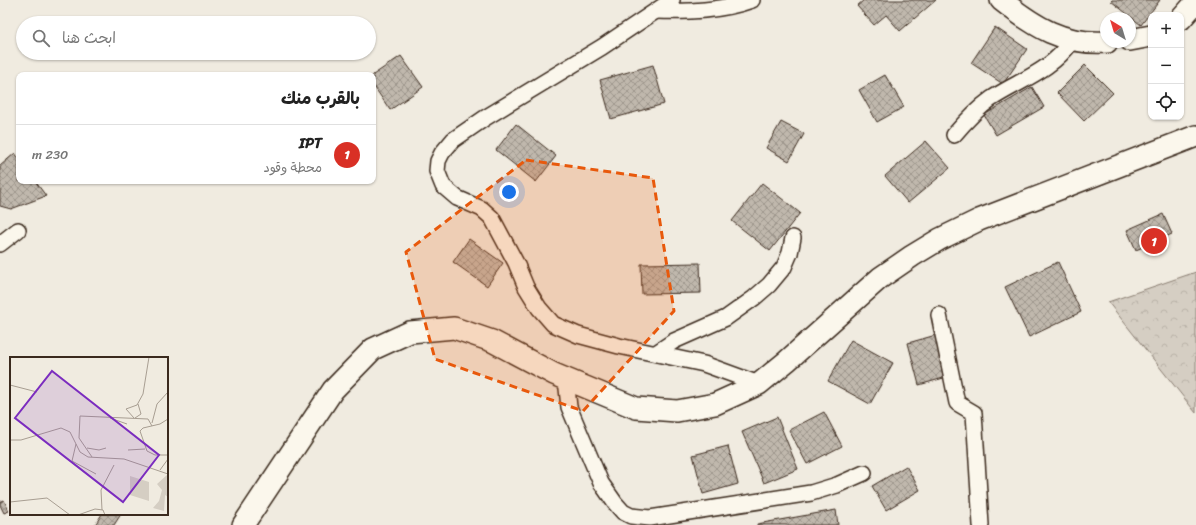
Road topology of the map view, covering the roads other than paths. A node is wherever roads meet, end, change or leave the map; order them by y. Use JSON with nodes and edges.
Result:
{"nodes":[{"id":1,"x":672,"y":0,"type":"edge"},
{"id":2,"x":752,"y":0,"type":"edge"},
{"id":3,"x":1001,"y":0,"type":"edge"},
{"id":4,"x":1196,"y":2,"type":"edge"},
{"id":5,"x":656,"y":11,"type":"junction"},
{"id":6,"x":1184,"y":16,"type":"edge"},
{"id":7,"x":1148,"y":37,"type":"edge"},
{"id":8,"x":1136,"y":39,"type":"edge"},
{"id":9,"x":1072,"y":40,"type":"junction"},
{"id":10,"x":1100,"y":42,"type":"edge"},
{"id":11,"x":954,"y":135,"type":"dead end"},
{"id":12,"x":1196,"y":136,"type":"edge"},
{"id":13,"x":18,"y":230,"type":"dead end"},
{"id":14,"x":793,"y":238,"type":"dead end"},
{"id":15,"x":0,"y":244,"type":"edge"},
{"id":16,"x":939,"y":315,"type":"dead end"},
{"id":17,"x":656,"y":353,"type":"junction"},
{"id":18,"x":566,"y":379,"type":"junction"},
{"id":19,"x":759,"y":384,"type":"junction"},
{"id":20,"x":864,"y":473,"type":"dead end"},
{"id":21,"x":243,"y":525,"type":"edge"},
{"id":22,"x":981,"y":525,"type":"edge"}],
"edges":[{"from":1,"to":5,"type":"street"},
{"from":2,"to":5,"type":"street"},
{"from":3,"to":9,"type":"main road"},
{"from":4,"to":6,"type":"main road"},
{"from":5,"to":17,"type":"street"},
{"from":7,"to":8,"type":"main road"},
{"from":9,"to":10,"type":"main road"},
{"from":9,"to":11,"type":"street"},
{"from":12,"to":19,"type":"main road"},
{"from":13,"to":15,"type":"street"},
{"from":14,"to":17,"type":"street"},
{"from":16,"to":22,"type":"street"},
{"from":17,"to":19,"type":"street"},
{"from":18,"to":19,"type":"main road"},
{"from":18,"to":20,"type":"street"},
{"from":18,"to":21,"type":"main road"}]}
